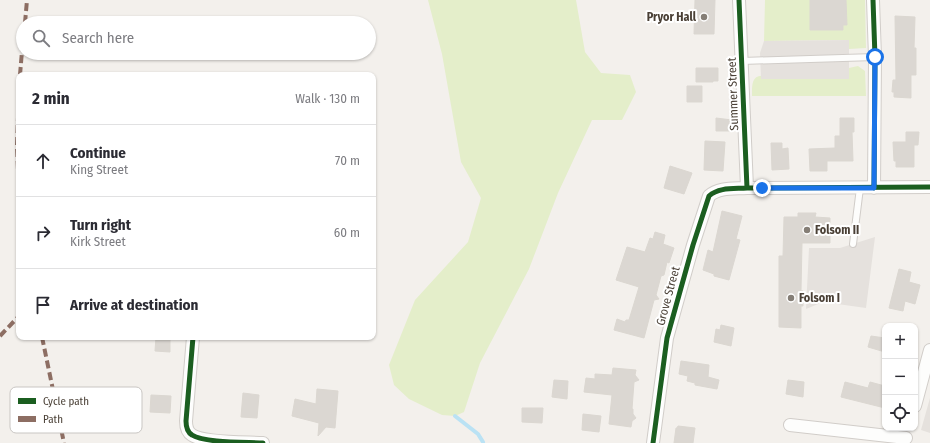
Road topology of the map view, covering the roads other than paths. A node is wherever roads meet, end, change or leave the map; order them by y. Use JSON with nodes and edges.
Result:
{"nodes":[{"id":1,"x":739,"y":0,"type":"edge"},
{"id":2,"x":873,"y":0,"type":"edge"},
{"id":3,"x":875,"y":57,"type":"junction"},
{"id":4,"x":742,"y":61,"type":"junction"},
{"id":5,"x":930,"y":187,"type":"edge"},
{"id":6,"x":747,"y":188,"type":"junction"},
{"id":7,"x":860,"y":188,"type":"junction"},
{"id":8,"x":874,"y":188,"type":"junction"},
{"id":9,"x":853,"y":244,"type":"dead end"},
{"id":10,"x":193,"y":340,"type":"edge"},
{"id":11,"x":930,"y":350,"type":"edge"},
{"id":12,"x":918,"y":395,"type":"edge"},
{"id":13,"x":790,"y":425,"type":"dead end"},
{"id":14,"x":907,"y":436,"type":"edge"},
{"id":15,"x":235,"y":442,"type":"edge"},
{"id":16,"x":263,"y":443,"type":"edge"},
{"id":17,"x":653,"y":443,"type":"edge"}],
"edges":[{"from":1,"to":4,"type":"street","name":"Summer Street"},
{"from":2,"to":3,"type":"street"},
{"from":3,"to":4,"type":"lane"},
{"from":3,"to":8,"type":"street"},
{"from":4,"to":6,"type":"street","name":"Summer Street"},
{"from":5,"to":8,"type":"street","name":"Grove Street"},
{"from":6,"to":7,"type":"street","name":"Grove Street"},
{"from":6,"to":17,"type":"street","name":"Grove Street"},
{"from":7,"to":8,"type":"street","name":"Grove Street"},
{"from":7,"to":9,"type":"lane"},
{"from":10,"to":15,"type":"street"},
{"from":11,"to":12,"type":"street"},
{"from":13,"to":14,"type":"street"},
{"from":15,"to":16,"type":"street"}]}
